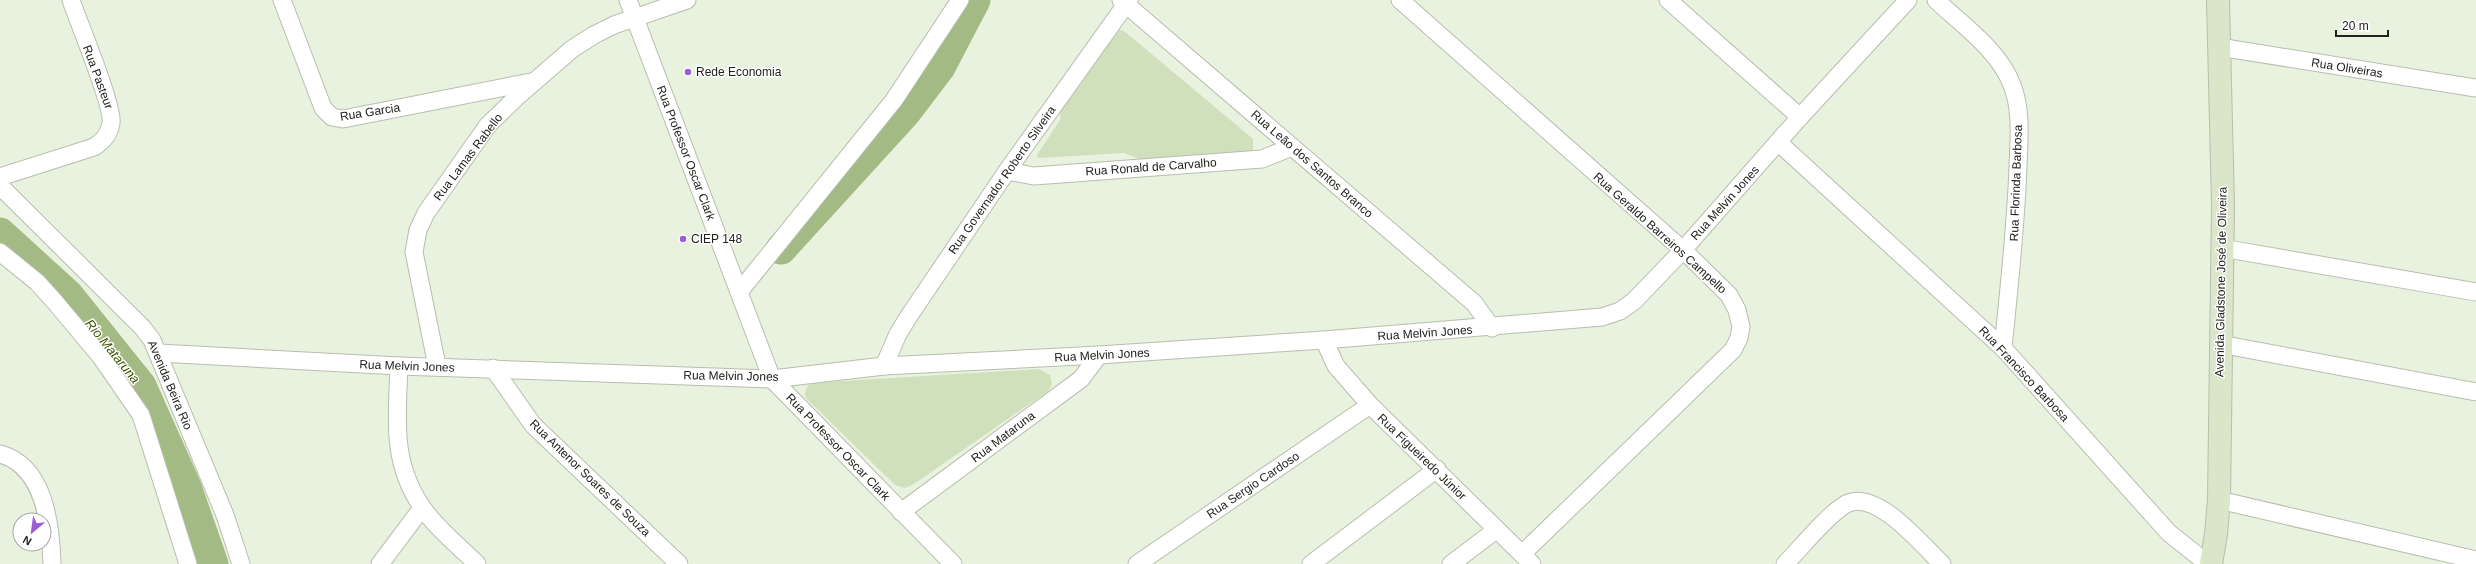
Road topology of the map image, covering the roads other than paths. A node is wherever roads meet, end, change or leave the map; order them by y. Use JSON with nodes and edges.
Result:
{"nodes":[{"id":1,"x":71,"y":0,"type":"edge"},
{"id":2,"x":282,"y":0,"type":"edge"},
{"id":3,"x":628,"y":0,"type":"edge"},
{"id":4,"x":687,"y":0,"type":"edge"},
{"id":5,"x":960,"y":0,"type":"edge"},
{"id":6,"x":1400,"y":0,"type":"edge"},
{"id":7,"x":1668,"y":0,"type":"edge"},
{"id":8,"x":1908,"y":0,"type":"edge"},
{"id":9,"x":1936,"y":0,"type":"edge"},
{"id":10,"x":2218,"y":0,"type":"edge"},
{"id":11,"x":1125,"y":2,"type":"edge"},
{"id":12,"x":635,"y":19,"type":"junction"},
{"id":13,"x":2219,"y":47,"type":"junction"},
{"id":14,"x":533,"y":82,"type":"junction"},
{"id":15,"x":2476,"y":88,"type":"edge"},
{"id":16,"x":1800,"y":117,"type":"junction"},
{"id":17,"x":1779,"y":143,"type":"junction"},
{"id":18,"x":1292,"y":147,"type":"junction"},
{"id":19,"x":1007,"y":171,"type":"junction"},
{"id":20,"x":0,"y":177,"type":"edge"},
{"id":21,"x":0,"y":186,"type":"edge"},
{"id":22,"x":2222,"y":248,"type":"junction"},
{"id":23,"x":1683,"y":250,"type":"junction"},
{"id":24,"x":0,"y":252,"type":"edge"},
{"id":25,"x":739,"y":292,"type":"junction"},
{"id":26,"x":2476,"y":292,"type":"edge"},
{"id":27,"x":1492,"y":328,"type":"junction"},
{"id":28,"x":1324,"y":340,"type":"junction"},
{"id":29,"x":2220,"y":344,"type":"junction"},
{"id":30,"x":2003,"y":348,"type":"junction"},
{"id":31,"x":159,"y":353,"type":"junction"},
{"id":32,"x":1099,"y":355,"type":"junction"},
{"id":33,"x":399,"y":366,"type":"junction"},
{"id":34,"x":438,"y":366,"type":"junction"},
{"id":35,"x":884,"y":366,"type":"junction"},
{"id":36,"x":493,"y":368,"type":"junction"},
{"id":37,"x":772,"y":379,"type":"junction"},
{"id":38,"x":2476,"y":392,"type":"edge"},
{"id":39,"x":1370,"y":406,"type":"junction"},
{"id":40,"x":0,"y":454,"type":"edge"},
{"id":41,"x":1437,"y":469,"type":"junction"},
{"id":42,"x":2219,"y":500,"type":"junction"},
{"id":43,"x":422,"y":508,"type":"junction"},
{"id":44,"x":901,"y":512,"type":"junction"},
{"id":45,"x":1496,"y":530,"type":"junction"},
{"id":46,"x":1527,"y":559,"type":"edge"},
{"id":47,"x":2476,"y":560,"type":"edge"},
{"id":48,"x":52,"y":564,"type":"edge"},
{"id":49,"x":188,"y":564,"type":"edge"},
{"id":50,"x":241,"y":564,"type":"edge"},
{"id":51,"x":380,"y":564,"type":"edge"},
{"id":52,"x":477,"y":564,"type":"edge"},
{"id":53,"x":679,"y":564,"type":"edge"},
{"id":54,"x":953,"y":564,"type":"edge"},
{"id":55,"x":1137,"y":564,"type":"edge"},
{"id":56,"x":1311,"y":564,"type":"edge"},
{"id":57,"x":1451,"y":564,"type":"edge"},
{"id":58,"x":1785,"y":564,"type":"edge"},
{"id":59,"x":1942,"y":564,"type":"edge"},
{"id":60,"x":2210,"y":564,"type":"edge"}],
"edges":[{"from":1,"to":20,"type":"street","name":"Rua Pasteur"},
{"from":2,"to":14,"type":"street","name":"Rua Garcia"},
{"from":3,"to":12,"type":"street","name":"Rua Professor Oscar Clark"},
{"from":4,"to":12,"type":"street","name":"Rua Lamas Rabello"},
{"from":5,"to":25,"type":"street"},
{"from":6,"to":23,"type":"street","name":"Rua Geraldo Barreiros Campello"},
{"from":7,"to":16,"type":"street"},
{"from":8,"to":16,"type":"street","name":"Rua Melvin Jones"},
{"from":9,"to":30,"type":"street","name":"Rua Florinda Barbosa"},
{"from":10,"to":13,"type":"main road","name":"Avenida Gladstone José de Oliveira"},
{"from":11,"to":18,"type":"street","name":"Rua Leão dos Santos Branco"},
{"from":11,"to":19,"type":"street","name":"Rua Governador Roberto Silveira"},
{"from":12,"to":14,"type":"street","name":"Rua Lamas Rabello"},
{"from":12,"to":25,"type":"street","name":"Rua Professor Oscar Clark"},
{"from":13,"to":15,"type":"street","name":"Rua Oliveiras"},
{"from":13,"to":22,"type":"main road","name":"Avenida Gladstone José de Oliveira"},
{"from":14,"to":34,"type":"street","name":"Rua Lamas Rabello"},
{"from":16,"to":17,"type":"street","name":"Rua Melvin Jones"},
{"from":17,"to":23,"type":"street","name":"Rua Melvin Jones"},
{"from":17,"to":30,"type":"street","name":"Rua Francisco Barbosa"},
{"from":18,"to":19,"type":"street","name":"Rua Ronald de Carvalho"},
{"from":18,"to":27,"type":"street","name":"Rua Leão dos Santos Branco"},
{"from":19,"to":35,"type":"street","name":"Rua Governador Roberto Silveira"},
{"from":21,"to":31,"type":"street","name":"Avenida Beira Rio"},
{"from":22,"to":26,"type":"street"},
{"from":22,"to":29,"type":"main road","name":"Avenida Gladstone José de Oliveira"},
{"from":23,"to":27,"type":"street","name":"Rua Melvin Jones"},
{"from":23,"to":46,"type":"street","name":"Rua Geraldo Barreiros Campello"},
{"from":24,"to":49,"type":"street"},
{"from":25,"to":37,"type":"street","name":"Rua Professor Oscar Clark"},
{"from":27,"to":28,"type":"street","name":"Rua Melvin Jones"},
{"from":28,"to":32,"type":"street","name":"Rua Melvin Jones"},
{"from":28,"to":39,"type":"street","name":"Rua Figueiredo Júnior"},
{"from":29,"to":38,"type":"street"},
{"from":29,"to":42,"type":"main road","name":"Avenida Gladstone José de Oliveira"},
{"from":30,"to":60,"type":"street","name":"Rua Francisco Barbosa"},
{"from":31,"to":33,"type":"street","name":"Rua Melvin Jones"},
{"from":31,"to":50,"type":"street","name":"Avenida Beira Rio"},
{"from":32,"to":35,"type":"street","name":"Rua Melvin Jones"},
{"from":32,"to":44,"type":"street","name":"Rua Mataruna"},
{"from":33,"to":34,"type":"street","name":"Rua Melvin Jones"},
{"from":33,"to":43,"type":"street"},
{"from":34,"to":36,"type":"street","name":"Rua Melvin Jones"},
{"from":35,"to":37,"type":"street","name":"Rua Melvin Jones"},
{"from":36,"to":37,"type":"street","name":"Rua Melvin Jones"},
{"from":36,"to":53,"type":"street","name":"Rua Antenor Soares de Souza"},
{"from":37,"to":44,"type":"street","name":"Rua Professor Oscar Clark"},
{"from":39,"to":41,"type":"street","name":"Rua Figueiredo Júnior"},
{"from":39,"to":55,"type":"street","name":"Rua Sergio Cardoso"},
{"from":40,"to":48,"type":"street"},
{"from":41,"to":45,"type":"street","name":"Rua Figueiredo Júnior"},
{"from":41,"to":56,"type":"street"},
{"from":42,"to":47,"type":"street"},
{"from":42,"to":60,"type":"main road","name":"Avenida Gladstone José de Oliveira"},
{"from":43,"to":51,"type":"street"},
{"from":43,"to":52,"type":"street"},
{"from":44,"to":54,"type":"street","name":"Rua Professor Oscar Clark"},
{"from":45,"to":46,"type":"street","name":"Rua Figueiredo Júnior"},
{"from":45,"to":57,"type":"street"},
{"from":58,"to":59,"type":"street"}]}
